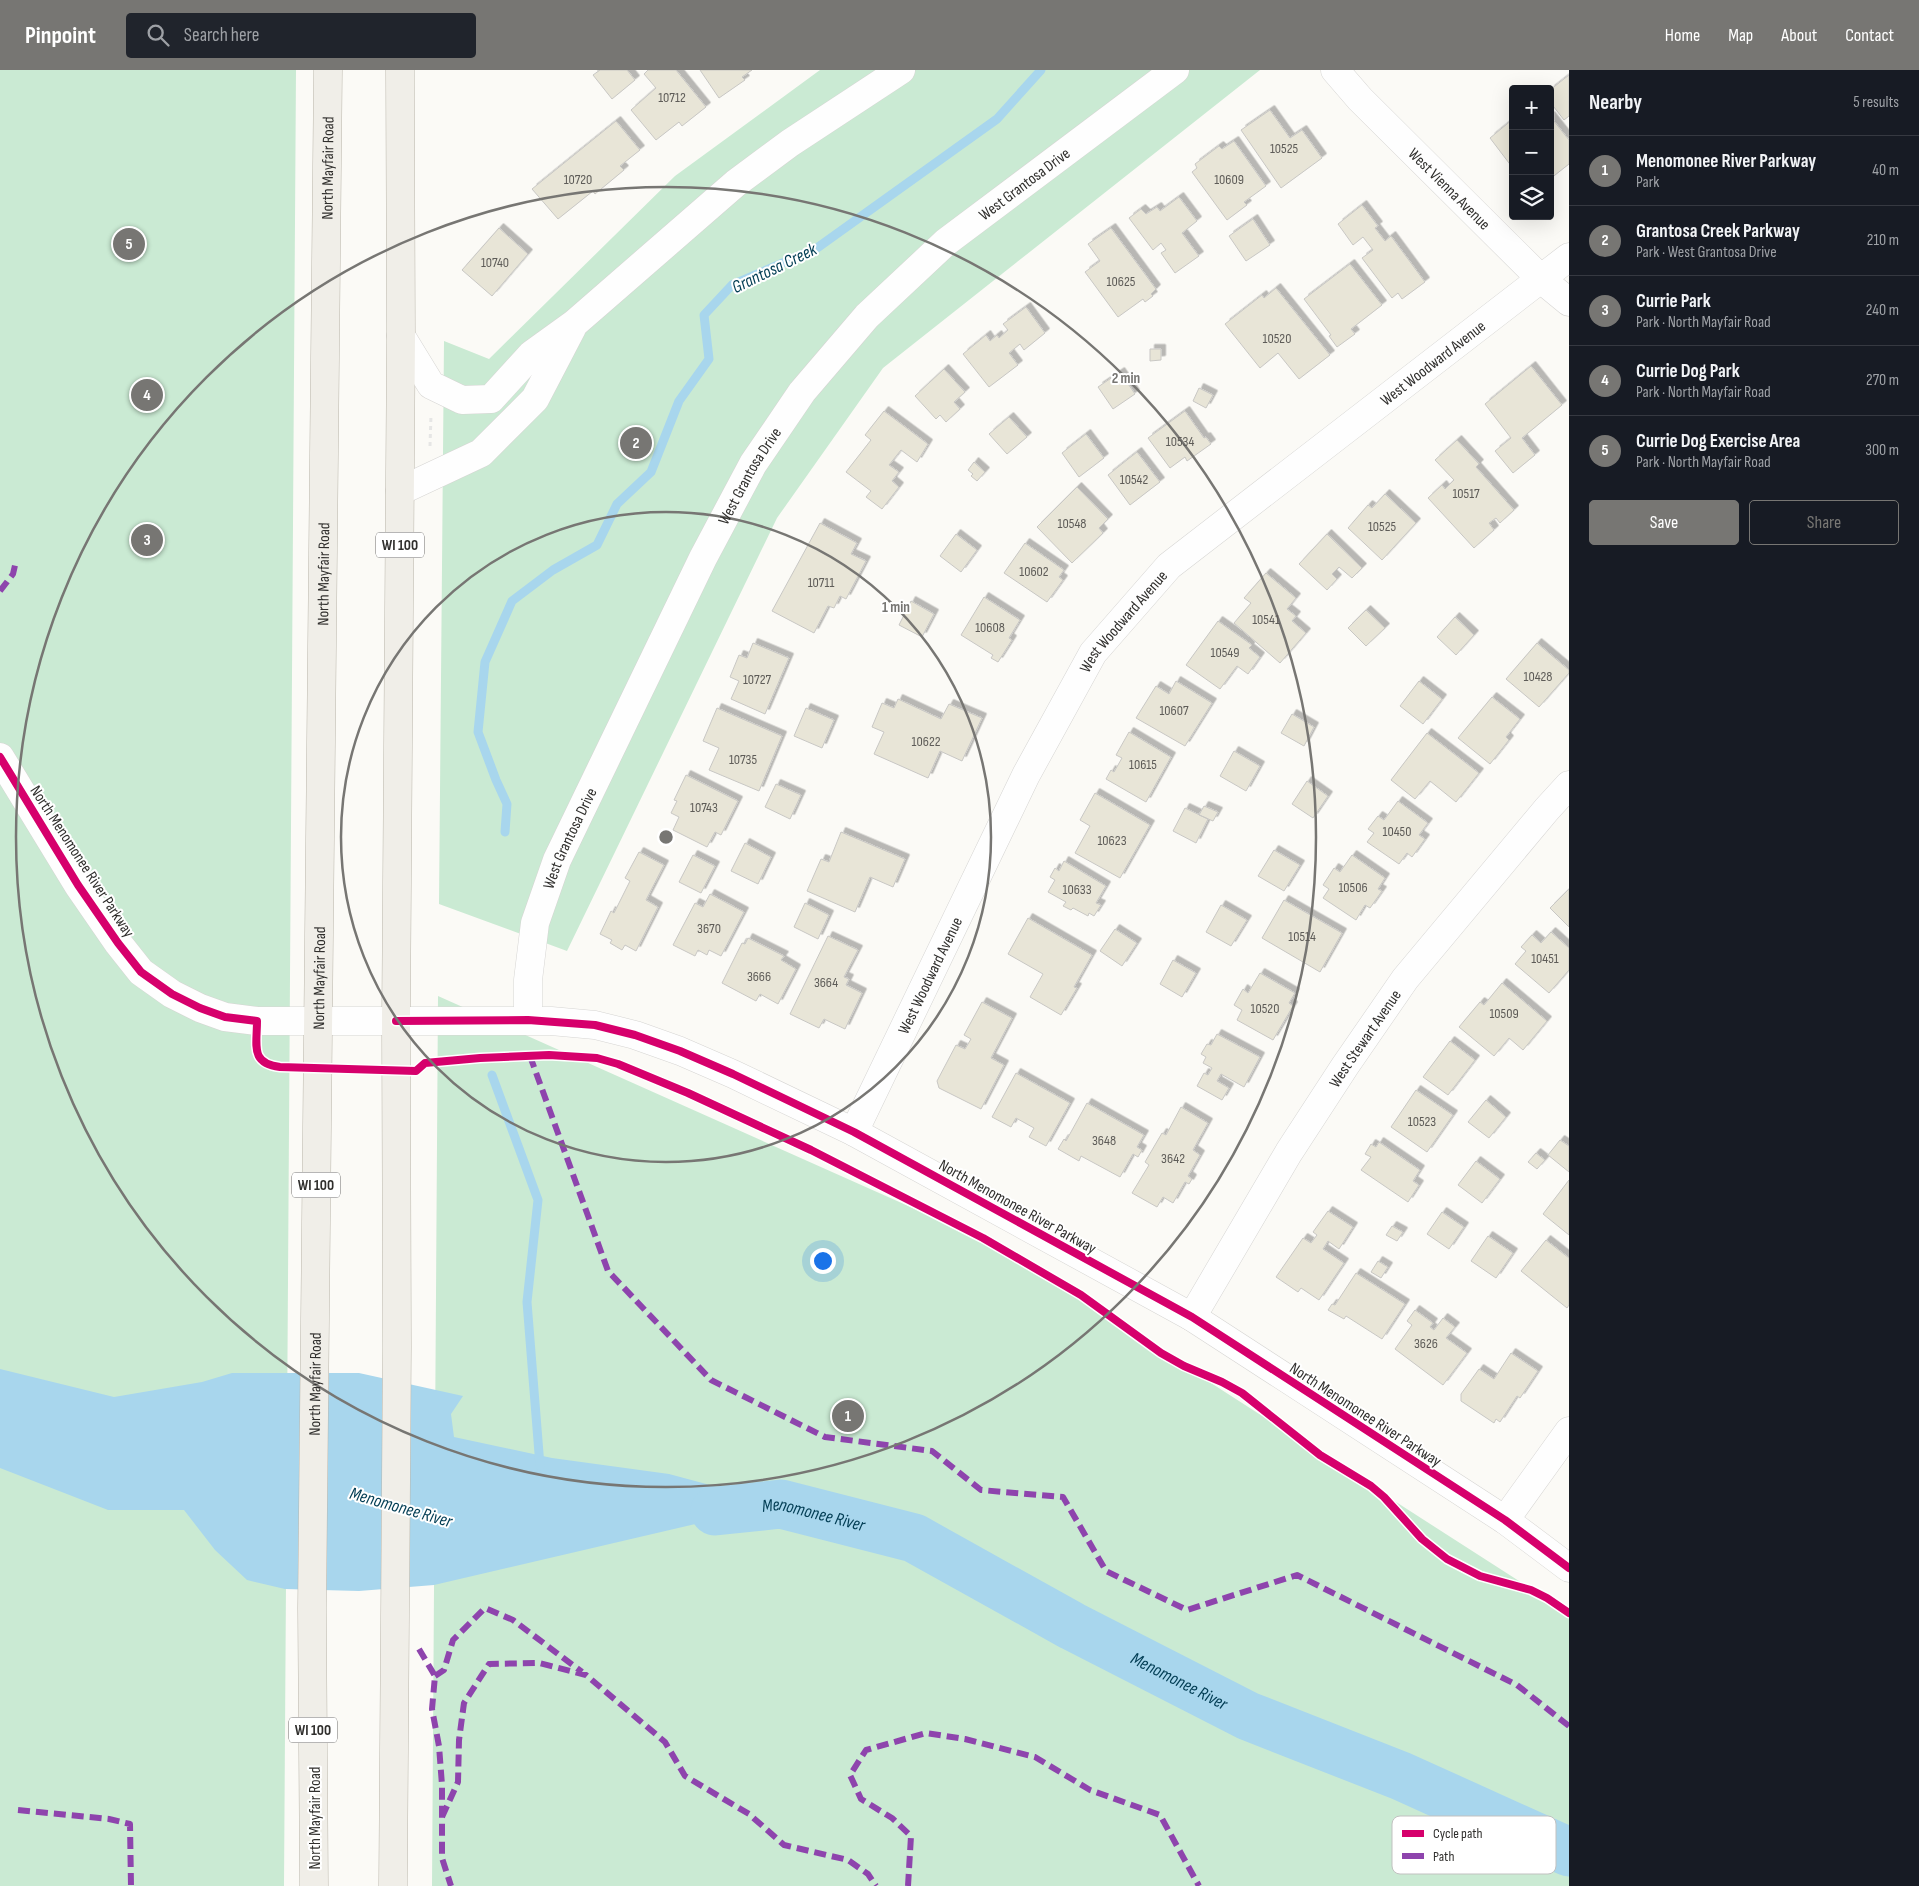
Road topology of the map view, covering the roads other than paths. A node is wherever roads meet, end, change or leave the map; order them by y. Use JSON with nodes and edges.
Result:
{"nodes":[{"id":1,"x":328,"y":70,"type":"edge"},
{"id":2,"x":400,"y":70,"type":"edge"},
{"id":3,"x":901,"y":70,"type":"edge"},
{"id":4,"x":1175,"y":70,"type":"edge"},
{"id":5,"x":1335,"y":70,"type":"edge"},
{"id":6,"x":1569,"y":257,"type":"edge"},
{"id":7,"x":1540,"y":280,"type":"junction"},
{"id":8,"x":1569,"y":302,"type":"edge"},
{"id":9,"x":575,"y":323,"type":"junction"},
{"id":10,"x":401,"y":336,"type":"junction"},
{"id":11,"x":400,"y":491,"type":"junction"},
{"id":12,"x":0,"y":757,"type":"edge"},
{"id":13,"x":1569,"y":785,"type":"edge"},
{"id":14,"x":528,"y":1020,"type":"junction"},
{"id":15,"x":396,"y":1021,"type":"junction"},
{"id":16,"x":318,"y":1022,"type":"junction"},
{"id":17,"x":854,"y":1132,"type":"junction"},
{"id":18,"x":1192,"y":1317,"type":"junction"},
{"id":19,"x":1569,"y":1430,"type":"edge"},
{"id":20,"x":1505,"y":1520,"type":"junction"},
{"id":21,"x":1569,"y":1568,"type":"edge"},
{"id":22,"x":314,"y":1886,"type":"edge"},
{"id":23,"x":393,"y":1886,"type":"edge"}],
"edges":[{"from":1,"to":16,"type":"main road","name":"North Mayfair Road","number":"WI 100"},
{"from":2,"to":10,"type":"main road","number":"WI 100"},
{"from":3,"to":9,"type":"street"},
{"from":4,"to":14,"type":"street","name":"West Grantosa Drive"},
{"from":5,"to":7,"type":"street","name":"West Vienna Avenue"},
{"from":6,"to":7,"type":"street","name":"West Woodward Avenue"},
{"from":7,"to":8,"type":"street","name":"West Vienna Avenue"},
{"from":7,"to":17,"type":"street","name":"West Woodward Avenue"},
{"from":9,"to":10,"type":"street"},
{"from":9,"to":11,"type":"street"},
{"from":10,"to":11,"type":"main road","number":"WI 100"},
{"from":11,"to":15,"type":"main road","number":"WI 100"},
{"from":12,"to":16,"type":"street","name":"North Menomonee River Parkway"},
{"from":13,"to":18,"type":"street","name":"West Stewart Avenue"},
{"from":14,"to":15,"type":"street","name":"North Menomonee River Parkway"},
{"from":14,"to":17,"type":"street","name":"North Menomonee River Parkway"},
{"from":15,"to":16,"type":"street","name":"North Menomonee River Parkway"},
{"from":15,"to":23,"type":"main road","number":"WI 100"},
{"from":16,"to":22,"type":"main road","name":"North Mayfair Road","number":"WI 100"},
{"from":17,"to":18,"type":"street","name":"North Menomonee River Parkway"},
{"from":18,"to":20,"type":"street","name":"North Menomonee River Parkway"},
{"from":19,"to":20,"type":"street"},
{"from":20,"to":21,"type":"street","name":"North Menomonee River Parkway"}]}
